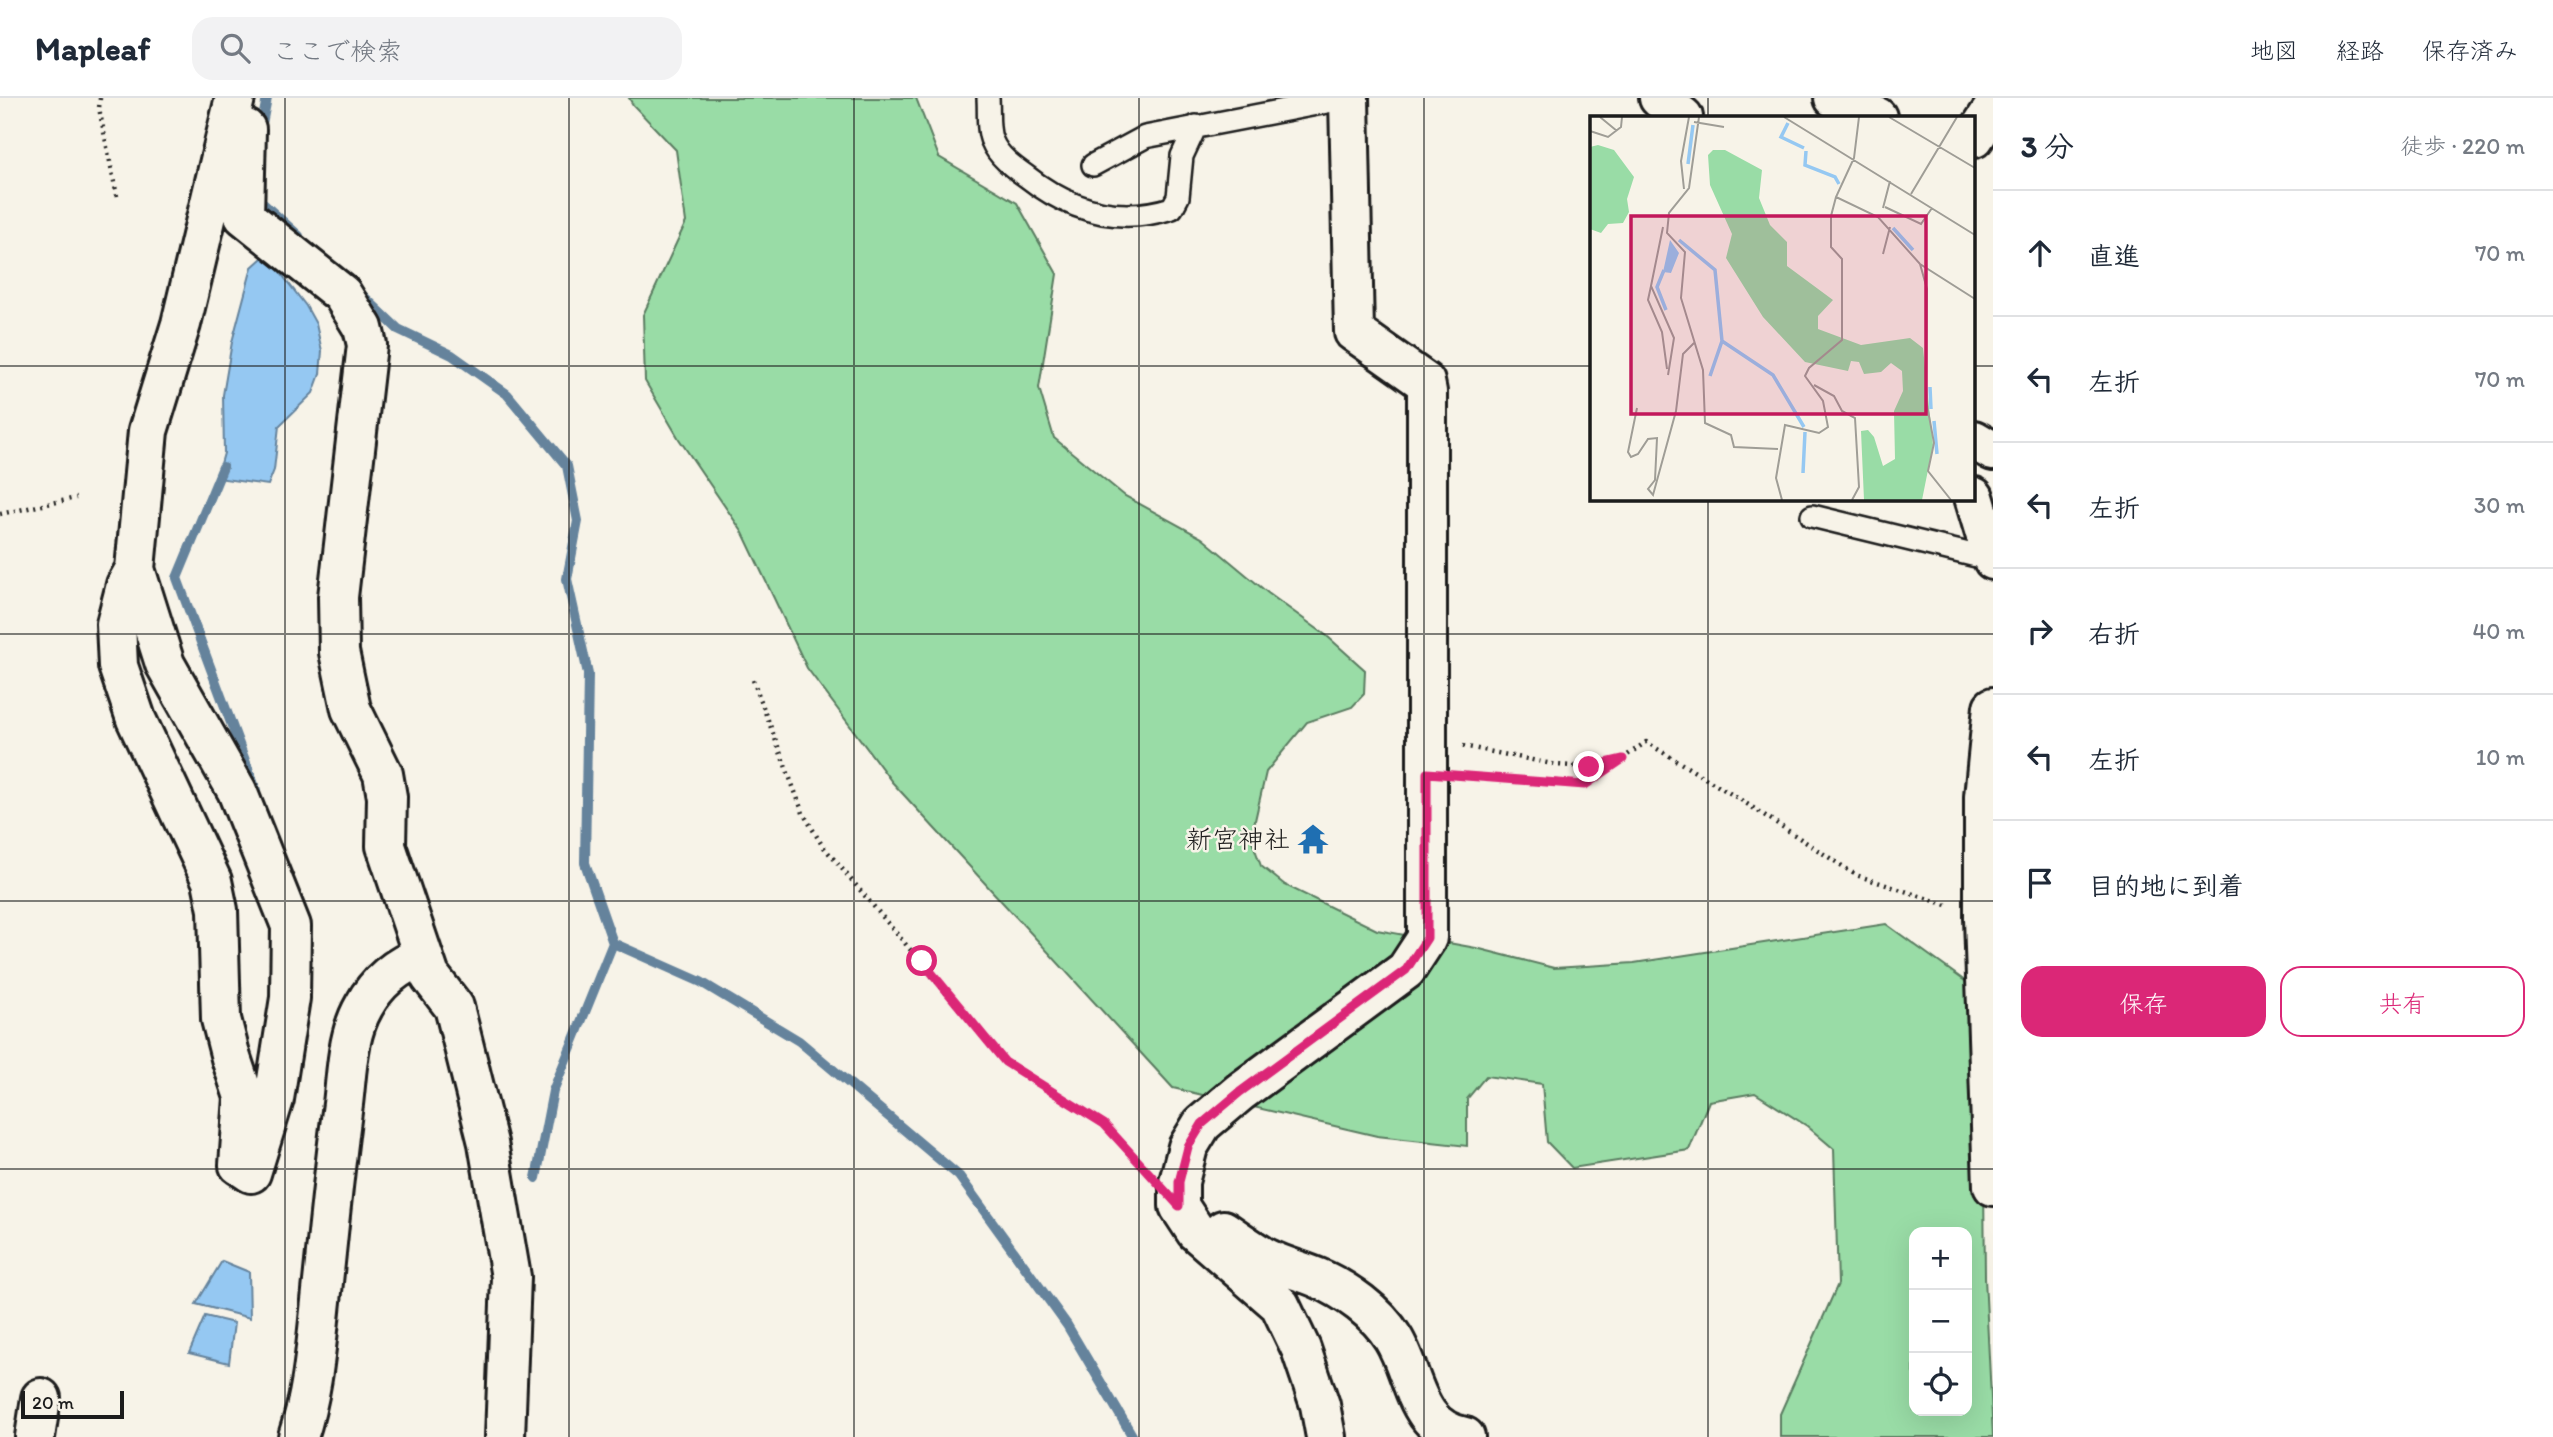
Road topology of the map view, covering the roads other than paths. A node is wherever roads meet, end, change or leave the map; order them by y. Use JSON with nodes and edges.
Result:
{"nodes":[{"id":1,"x":235,"y":98,"type":"edge"},
{"id":2,"x":251,"y":98,"type":"edge"},
{"id":3,"x":988,"y":98,"type":"edge"},
{"id":4,"x":1348,"y":98,"type":"edge"},
{"id":5,"x":1835,"y":98,"type":"edge"},
{"id":6,"x":1993,"y":109,"type":"edge"},
{"id":7,"x":1875,"y":116,"type":"edge"},
{"id":8,"x":1196,"y":125,"type":"junction"},
{"id":9,"x":1976,"y":135,"type":"edge"},
{"id":10,"x":1093,"y":165,"type":"dead end"},
{"id":11,"x":1976,"y":441,"type":"edge"},
{"id":12,"x":1993,"y":452,"type":"edge"},
{"id":13,"x":1975,"y":500,"type":"edge"},
{"id":14,"x":1812,"y":516,"type":"dead end"},
{"id":15,"x":1993,"y":560,"type":"edge"},
{"id":16,"x":135,"y":569,"type":"junction"},
{"id":17,"x":1993,"y":707,"type":"edge"},
{"id":18,"x":423,"y":956,"type":"junction"},
{"id":19,"x":1993,"y":1186,"type":"edge"},
{"id":20,"x":1179,"y":1206,"type":"junction"},
{"id":21,"x":41,"y":1398,"type":"dead end"},
{"id":22,"x":34,"y":1437,"type":"edge"},
{"id":23,"x":298,"y":1437,"type":"edge"},
{"id":24,"x":505,"y":1437,"type":"edge"},
{"id":25,"x":1326,"y":1437,"type":"edge"},
{"id":26,"x":1465,"y":1437,"type":"edge"}],
"edges":[{"from":1,"to":16,"type":"street"},
{"from":2,"to":18,"type":"street"},
{"from":3,"to":8,"type":"lane"},
{"from":4,"to":8,"type":"lane"},
{"from":4,"to":20,"type":"street"},
{"from":5,"to":7,"type":"street"},
{"from":6,"to":9,"type":"street"},
{"from":8,"to":10,"type":"lane"},
{"from":11,"to":12,"type":"street"},
{"from":13,"to":15,"type":"street"},
{"from":14,"to":15,"type":"lane"},
{"from":16,"to":16,"type":"street"},
{"from":17,"to":19,"type":"street"},
{"from":18,"to":23,"type":"street"},
{"from":18,"to":24,"type":"street"},
{"from":20,"to":25,"type":"street"},
{"from":20,"to":26,"type":"street"},
{"from":21,"to":22,"type":"street"}]}
